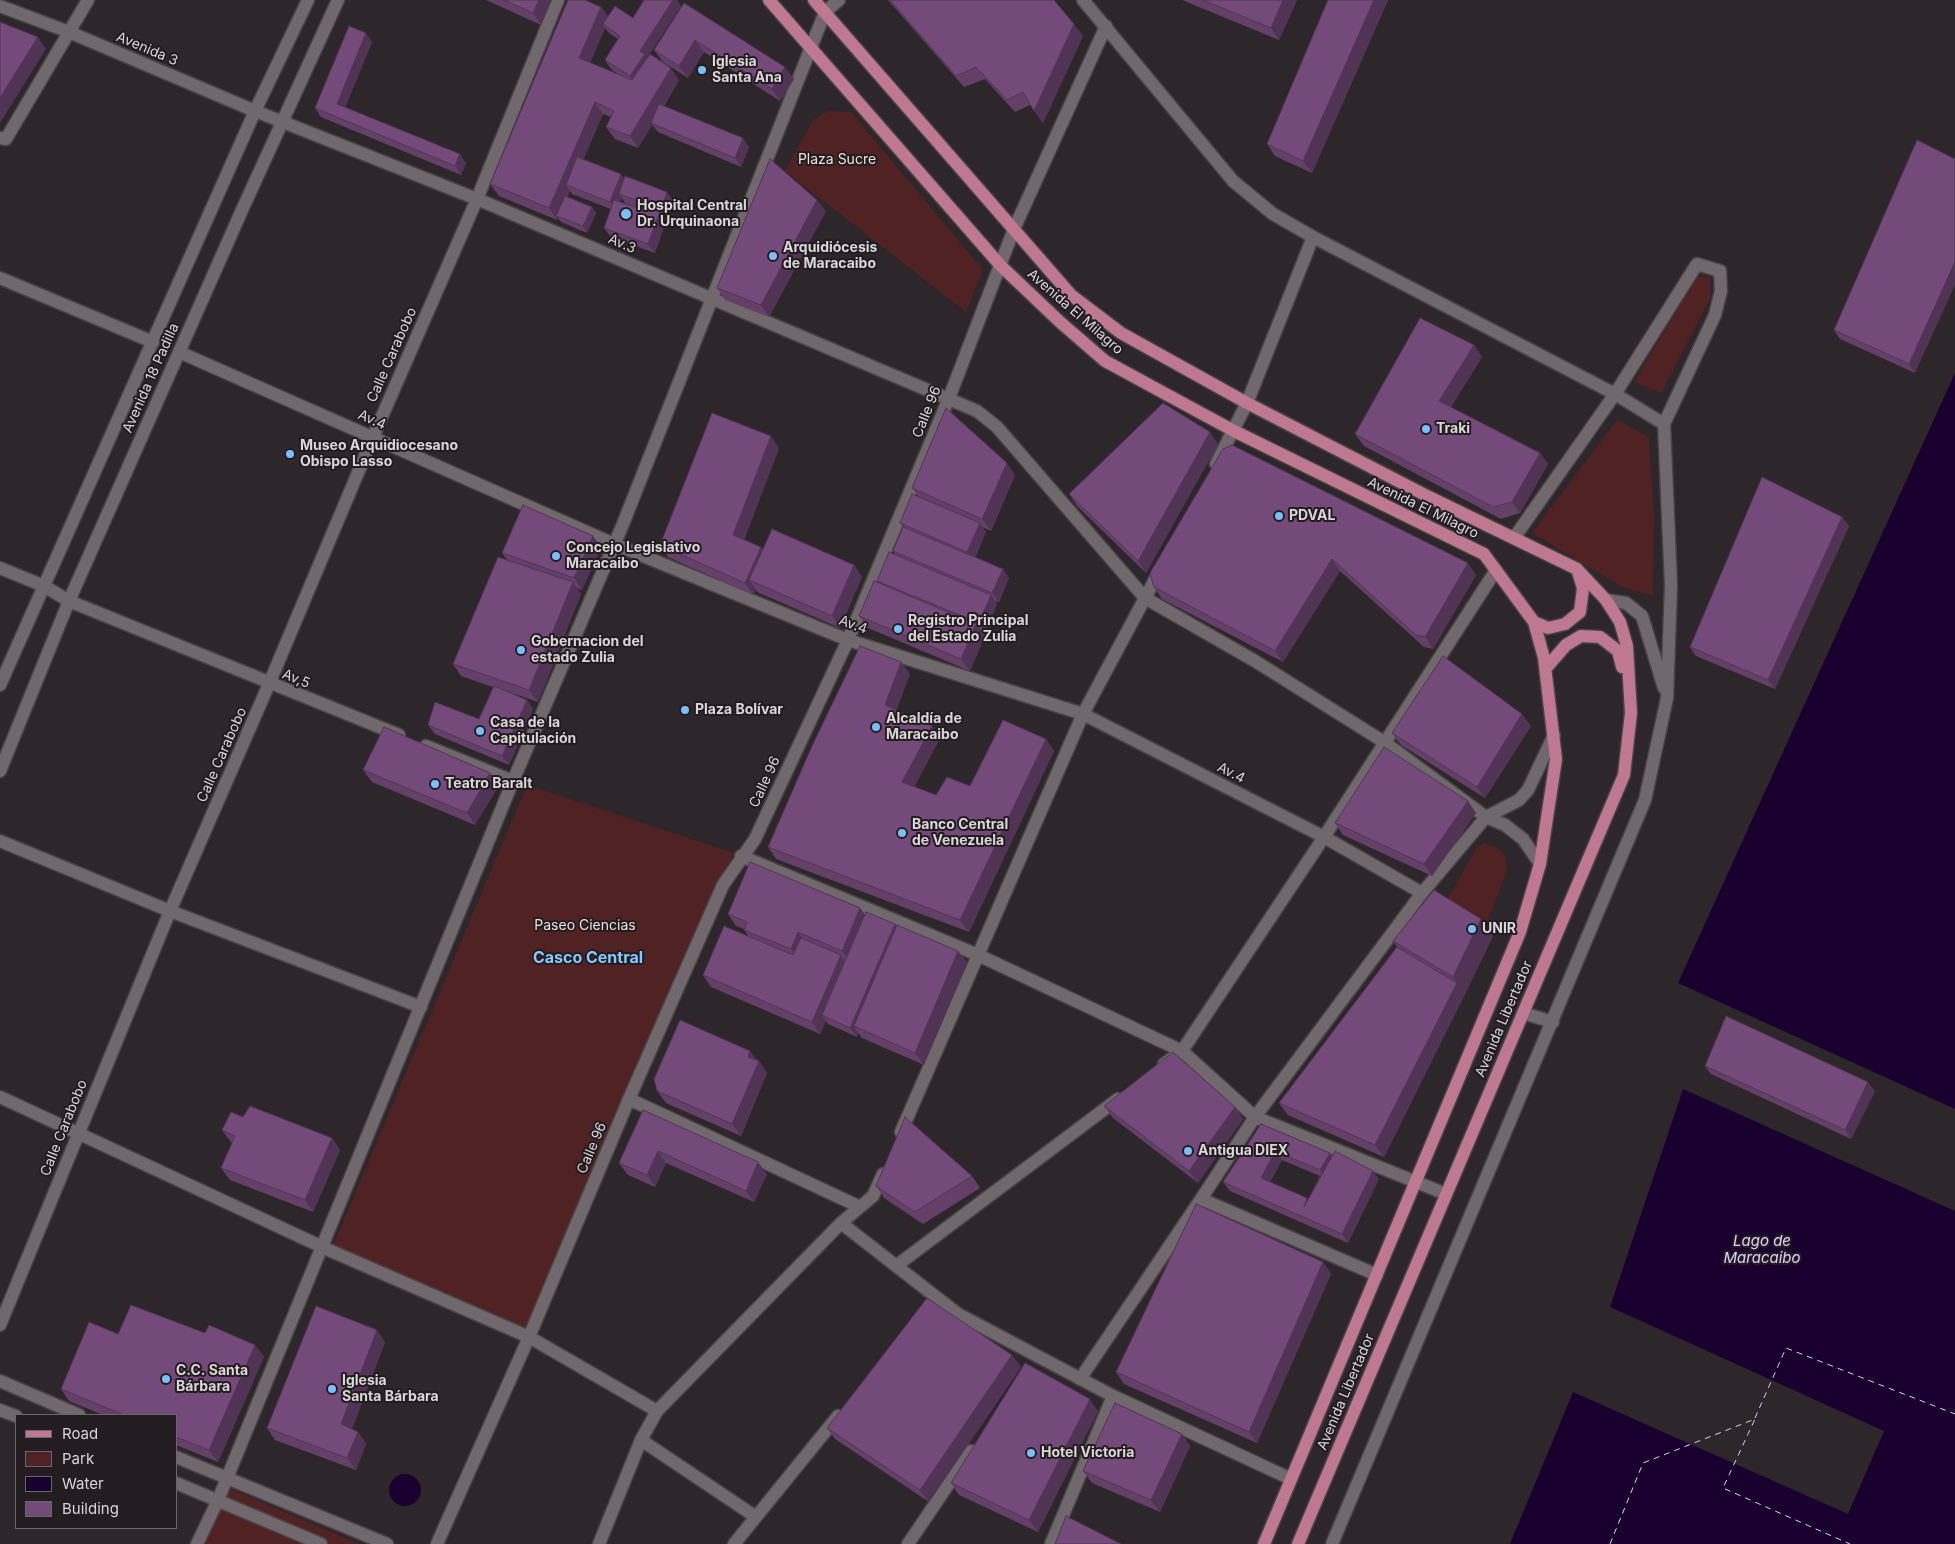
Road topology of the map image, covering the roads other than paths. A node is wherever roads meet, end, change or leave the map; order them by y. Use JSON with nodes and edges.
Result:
{"nodes":[{"id":1,"x":88,"y":0,"type":"edge"},
{"id":2,"x":308,"y":0,"type":"edge"},
{"id":3,"x":338,"y":0,"type":"edge"},
{"id":4,"x":558,"y":0,"type":"edge"},
{"id":5,"x":769,"y":0,"type":"edge"},
{"id":6,"x":814,"y":0,"type":"edge"},
{"id":7,"x":839,"y":0,"type":"edge"},
{"id":8,"x":1083,"y":0,"type":"edge"},
{"id":9,"x":0,"y":6,"type":"edge"},
{"id":10,"x":825,"y":12,"type":"junction"},
{"id":11,"x":1106,"y":26,"type":"junction"},
{"id":12,"x":69,"y":32,"type":"junction"},
{"id":13,"x":811,"y":51,"type":"junction"},
{"id":14,"x":255,"y":110,"type":"junction"},
{"id":15,"x":282,"y":122,"type":"junction"},
{"id":16,"x":0,"y":138,"type":"edge"},
{"id":17,"x":477,"y":199,"type":"junction"},
{"id":18,"x":1014,"y":229,"type":"junction"},
{"id":19,"x":1313,"y":238,"type":"junction"},
{"id":20,"x":1001,"y":266,"type":"junction"},
{"id":21,"x":0,"y":278,"type":"edge"},
{"id":22,"x":712,"y":298,"type":"junction"},
{"id":23,"x":153,"y":342,"type":"junction"},
{"id":24,"x":179,"y":352,"type":"junction"},
{"id":25,"x":1615,"y":394,"type":"junction"},
{"id":26,"x":949,"y":398,"type":"junction"},
{"id":27,"x":1247,"y":403,"type":"junction"},
{"id":28,"x":1664,"y":424,"type":"junction"},
{"id":29,"x":1234,"y":430,"type":"junction"},
{"id":30,"x":373,"y":437,"type":"junction"},
{"id":31,"x":1210,"y":475,"type":"edge"},
{"id":32,"x":1514,"y":538,"type":"junction"},
{"id":33,"x":614,"y":544,"type":"junction"},
{"id":34,"x":1168,"y":554,"type":"edge"},
{"id":35,"x":0,"y":568,"type":"edge"},
{"id":36,"x":1577,"y":569,"type":"junction"},
{"id":37,"x":1496,"y":570,"type":"junction"},
{"id":38,"x":44,"y":586,"type":"junction"},
{"id":39,"x":1145,"y":598,"type":"junction"},
{"id":40,"x":1606,"y":600,"type":"junction"},
{"id":41,"x":69,"y":601,"type":"junction"},
{"id":42,"x":1534,"y":622,"type":"junction"},
{"id":43,"x":848,"y":640,"type":"junction"},
{"id":44,"x":1546,"y":668,"type":"junction"},
{"id":45,"x":269,"y":684,"type":"junction"},
{"id":46,"x":0,"y":685,"type":"edge"},
{"id":47,"x":1668,"y":698,"type":"junction"},
{"id":48,"x":1631,"y":713,"type":"junction"},
{"id":49,"x":1083,"y":714,"type":"junction"},
{"id":50,"x":1554,"y":735,"type":"junction"},
{"id":51,"x":1384,"y":742,"type":"junction"},
{"id":52,"x":0,"y":771,"type":"edge"},
{"id":53,"x":513,"y":781,"type":"junction"},
{"id":54,"x":1486,"y":817,"type":"junction"},
{"id":55,"x":1324,"y":837,"type":"junction"},
{"id":56,"x":0,"y":841,"type":"edge"},
{"id":57,"x":741,"y":856,"type":"junction"},
{"id":58,"x":1540,"y":864,"type":"junction"},
{"id":59,"x":1422,"y":893,"type":"junction"},
{"id":60,"x":170,"y":911,"type":"junction"},
{"id":61,"x":978,"y":955,"type":"junction"},
{"id":62,"x":421,"y":1007,"type":"junction"},
{"id":63,"x":1523,"y":1013,"type":"junction"},
{"id":64,"x":1553,"y":1022,"type":"junction"},
{"id":65,"x":1182,"y":1051,"type":"junction"},
{"id":66,"x":1150,"y":1075,"type":"edge"},
{"id":67,"x":1126,"y":1093,"type":"edge"},
{"id":68,"x":0,"y":1097,"type":"edge"},
{"id":69,"x":629,"y":1099,"type":"junction"},
{"id":70,"x":1255,"y":1117,"type":"junction"},
{"id":71,"x":78,"y":1135,"type":"junction"},
{"id":72,"x":897,"y":1142,"type":"edge"},
{"id":73,"x":889,"y":1160,"type":"edge"},
{"id":74,"x":1415,"y":1183,"type":"junction"},
{"id":75,"x":1446,"y":1194,"type":"junction"},
{"id":76,"x":1201,"y":1199,"type":"junction"},
{"id":77,"x":860,"y":1207,"type":"junction"},
{"id":78,"x":841,"y":1223,"type":"junction"},
{"id":79,"x":321,"y":1247,"type":"junction"},
{"id":80,"x":896,"y":1266,"type":"junction"},
{"id":81,"x":1377,"y":1275,"type":"junction"},
{"id":82,"x":0,"y":1325,"type":"edge"},
{"id":83,"x":529,"y":1337,"type":"junction"},
{"id":84,"x":1080,"y":1379,"type":"junction"},
{"id":85,"x":0,"y":1381,"type":"edge"},
{"id":86,"x":1112,"y":1396,"type":"junction"},
{"id":87,"x":847,"y":1405,"type":"edge"},
{"id":88,"x":0,"y":1410,"type":"edge"},
{"id":89,"x":657,"y":1411,"type":"junction"},
{"id":90,"x":77,"y":1414,"type":"edge"},
{"id":91,"x":15,"y":1416,"type":"edge"},
{"id":92,"x":980,"y":1437,"type":"edge"},
{"id":93,"x":641,"y":1440,"type":"junction"},
{"id":94,"x":178,"y":1458,"type":"edge"},
{"id":95,"x":226,"y":1478,"type":"junction"},
{"id":96,"x":1291,"y":1480,"type":"junction"},
{"id":97,"x":178,"y":1484,"type":"edge"},
{"id":98,"x":218,"y":1500,"type":"junction"},
{"id":99,"x":756,"y":1517,"type":"junction"},
{"id":100,"x":738,"y":1543,"type":"edge"},
{"id":101,"x":197,"y":1544,"type":"edge"},
{"id":102,"x":321,"y":1544,"type":"edge"},
{"id":103,"x":387,"y":1544,"type":"edge"},
{"id":104,"x":436,"y":1544,"type":"edge"},
{"id":105,"x":599,"y":1544,"type":"edge"},
{"id":106,"x":908,"y":1544,"type":"edge"},
{"id":107,"x":1051,"y":1544,"type":"edge"},
{"id":108,"x":1264,"y":1544,"type":"edge"},
{"id":109,"x":1298,"y":1544,"type":"edge"},
{"id":110,"x":1332,"y":1544,"type":"edge"}],
"edges":[{"from":1,"to":12,"type":"street"},
{"from":2,"to":14,"type":"street","name":"Avenida 18 Padilla"},
{"from":3,"to":15,"type":"street","name":"Avenida 18 Padilla"},
{"from":4,"to":17,"type":"street","name":"Calle Carabobo"},
{"from":5,"to":13,"type":"main road","name":"Avenida El Milagro"},
{"from":6,"to":10,"type":"main road","name":"Avenida El Milagro"},
{"from":7,"to":10,"type":"street"},
{"from":8,"to":11,"type":"street"},
{"from":9,"to":12,"type":"street","name":"Avenida 3"},
{"from":10,"to":13,"type":"street"},
{"from":10,"to":18,"type":"main road","name":"Avenida El Milagro"},
{"from":11,"to":18,"type":"street","name":"Calle 96"},
{"from":11,"to":19,"type":"street"},
{"from":12,"to":14,"type":"street","name":"Avenida 3"},
{"from":12,"to":16,"type":"street"},
{"from":13,"to":20,"type":"main road","name":"Avenida El Milagro"},
{"from":13,"to":22,"type":"street"},
{"from":14,"to":15,"type":"street","name":"Avenida 3"},
{"from":14,"to":23,"type":"street","name":"Avenida 18 Padilla"},
{"from":15,"to":17,"type":"street","name":"Av.3"},
{"from":15,"to":24,"type":"street","name":"Avenida 18 Padilla"},
{"from":17,"to":22,"type":"street","name":"Av.3"},
{"from":17,"to":30,"type":"street","name":"Calle Carabobo"},
{"from":18,"to":20,"type":"street","name":"Calle 96"},
{"from":18,"to":27,"type":"main road","name":"Avenida El Milagro"},
{"from":19,"to":25,"type":"street"},
{"from":19,"to":27,"type":"street"},
{"from":20,"to":26,"type":"street","name":"Calle 96"},
{"from":20,"to":29,"type":"main road","name":"Avenida El Milagro"},
{"from":21,"to":23,"type":"street"},
{"from":22,"to":26,"type":"street","name":"Av.3"},
{"from":22,"to":33,"type":"street"},
{"from":23,"to":38,"type":"street","name":"Avenida 18 Padilla"},
{"from":24,"to":30,"type":"street","name":"Av.4"},
{"from":24,"to":41,"type":"street","name":"Avenida 18 Padilla"},
{"from":25,"to":28,"type":"street"},
{"from":25,"to":28,"type":"street"},
{"from":25,"to":32,"type":"street"},
{"from":26,"to":39,"type":"street","name":"Av.3"},
{"from":26,"to":43,"type":"street","name":"Calle 96"},
{"from":27,"to":29,"type":"street"},
{"from":27,"to":32,"type":"main road","name":"Avenida El Milagro"},
{"from":28,"to":47,"type":"street"},
{"from":29,"to":31,"type":"street"},
{"from":29,"to":37,"type":"main road","name":"Avenida El Milagro"},
{"from":30,"to":33,"type":"street","name":"Av.4"},
{"from":30,"to":45,"type":"street","name":"Calle Carabobo"},
{"from":32,"to":36,"type":"main road","name":"Avenida Libertador"},
{"from":33,"to":43,"type":"street","name":"Av.4"},
{"from":33,"to":53,"type":"street"},
{"from":34,"to":39,"type":"street"},
{"from":35,"to":38,"type":"street","name":"Av,5"},
{"from":36,"to":40,"type":"main road","name":"Avenida Libertador"},
{"from":36,"to":42,"type":"main road"},
{"from":37,"to":42,"type":"main road","name":"Avenida Libertador"},
{"from":37,"to":51,"type":"street"},
{"from":38,"to":41,"type":"street","name":"Av,5"},
{"from":38,"to":46,"type":"street","name":"Avenida 18 Padilla"},
{"from":39,"to":49,"type":"street"},
{"from":39,"to":51,"type":"street","name":"Av.3"},
{"from":40,"to":47,"type":"street"},
{"from":40,"to":48,"type":"main road","name":"Avenida Libertador"},
{"from":41,"to":45,"type":"street","name":"Av,5"},
{"from":41,"to":52,"type":"street","name":"Avenida 18 Padilla"},
{"from":42,"to":44,"type":"main road","name":"Avenida Libertador"},
{"from":43,"to":49,"type":"street","name":"Av.4"},
{"from":43,"to":57,"type":"street","name":"Calle 96"},
{"from":44,"to":48,"type":"main road"},
{"from":44,"to":50,"type":"main road","name":"Avenida Libertador"},
{"from":45,"to":53,"type":"street","name":"Av,5"},
{"from":45,"to":60,"type":"street","name":"Calle Carabobo"},
{"from":47,"to":64,"type":"street"},
{"from":48,"to":63,"type":"main road","name":"Avenida Libertador"},
{"from":49,"to":55,"type":"street","name":"Av.4"},
{"from":49,"to":61,"type":"street"},
{"from":50,"to":54,"type":"street"},
{"from":50,"to":58,"type":"main road","name":"Avenida Libertador"},
{"from":51,"to":54,"type":"street","name":"Av.3"},
{"from":51,"to":55,"type":"street"},
{"from":53,"to":62,"type":"street"},
{"from":54,"to":58,"type":"street","name":"Av.3"},
{"from":54,"to":59,"type":"street"},
{"from":55,"to":59,"type":"street","name":"Av.4"},
{"from":55,"to":65,"type":"street"},
{"from":56,"to":60,"type":"street"},
{"from":57,"to":61,"type":"street"},
{"from":57,"to":69,"type":"street","name":"Calle 96"},
{"from":58,"to":74,"type":"main road","name":"Avenida Libertador"},
{"from":59,"to":70,"type":"street"},
{"from":60,"to":62,"type":"street"},
{"from":60,"to":71,"type":"street","name":"Calle Carabobo"},
{"from":61,"to":65,"type":"street"},
{"from":61,"to":72,"type":"street"},
{"from":62,"to":79,"type":"street"},
{"from":63,"to":64,"type":"street"},
{"from":63,"to":75,"type":"main road","name":"Avenida Libertador"},
{"from":64,"to":110,"type":"street"},
{"from":65,"to":66,"type":"street"},
{"from":65,"to":70,"type":"street"},
{"from":67,"to":80,"type":"street"},
{"from":68,"to":71,"type":"street"},
{"from":69,"to":77,"type":"street"},
{"from":69,"to":83,"type":"street","name":"Calle 96"},
{"from":70,"to":74,"type":"street"},
{"from":70,"to":76,"type":"street"},
{"from":71,"to":79,"type":"street"},
{"from":71,"to":82,"type":"street","name":"Calle Carabobo"},
{"from":73,"to":77,"type":"street"},
{"from":74,"to":75,"type":"street"},
{"from":74,"to":81,"type":"main road","name":"Avenida Libertador"},
{"from":75,"to":109,"type":"main road","name":"Avenida Libertador"},
{"from":76,"to":81,"type":"street"},
{"from":76,"to":84,"type":"street"},
{"from":77,"to":78,"type":"street"},
{"from":78,"to":80,"type":"street"},
{"from":78,"to":89,"type":"street"},
{"from":79,"to":83,"type":"street"},
{"from":79,"to":95,"type":"street"},
{"from":80,"to":84,"type":"street"},
{"from":81,"to":96,"type":"main road","name":"Avenida Libertador"},
{"from":83,"to":89,"type":"street"},
{"from":83,"to":104,"type":"street","name":"Calle 96"},
{"from":84,"to":86,"type":"street"},
{"from":85,"to":90,"type":"street"},
{"from":86,"to":96,"type":"street"},
{"from":86,"to":107,"type":"street"},
{"from":87,"to":99,"type":"street"},
{"from":88,"to":91,"type":"street"},
{"from":89,"to":93,"type":"street"},
{"from":92,"to":106,"type":"street"},
{"from":93,"to":99,"type":"street"},
{"from":93,"to":105,"type":"street"},
{"from":94,"to":95,"type":"street"},
{"from":95,"to":98,"type":"street"},
{"from":95,"to":103,"type":"street"},
{"from":96,"to":108,"type":"main road","name":"Avenida Libertador"},
{"from":97,"to":98,"type":"street"},
{"from":98,"to":101,"type":"street"},
{"from":98,"to":102,"type":"street"},
{"from":99,"to":100,"type":"street"}]}
